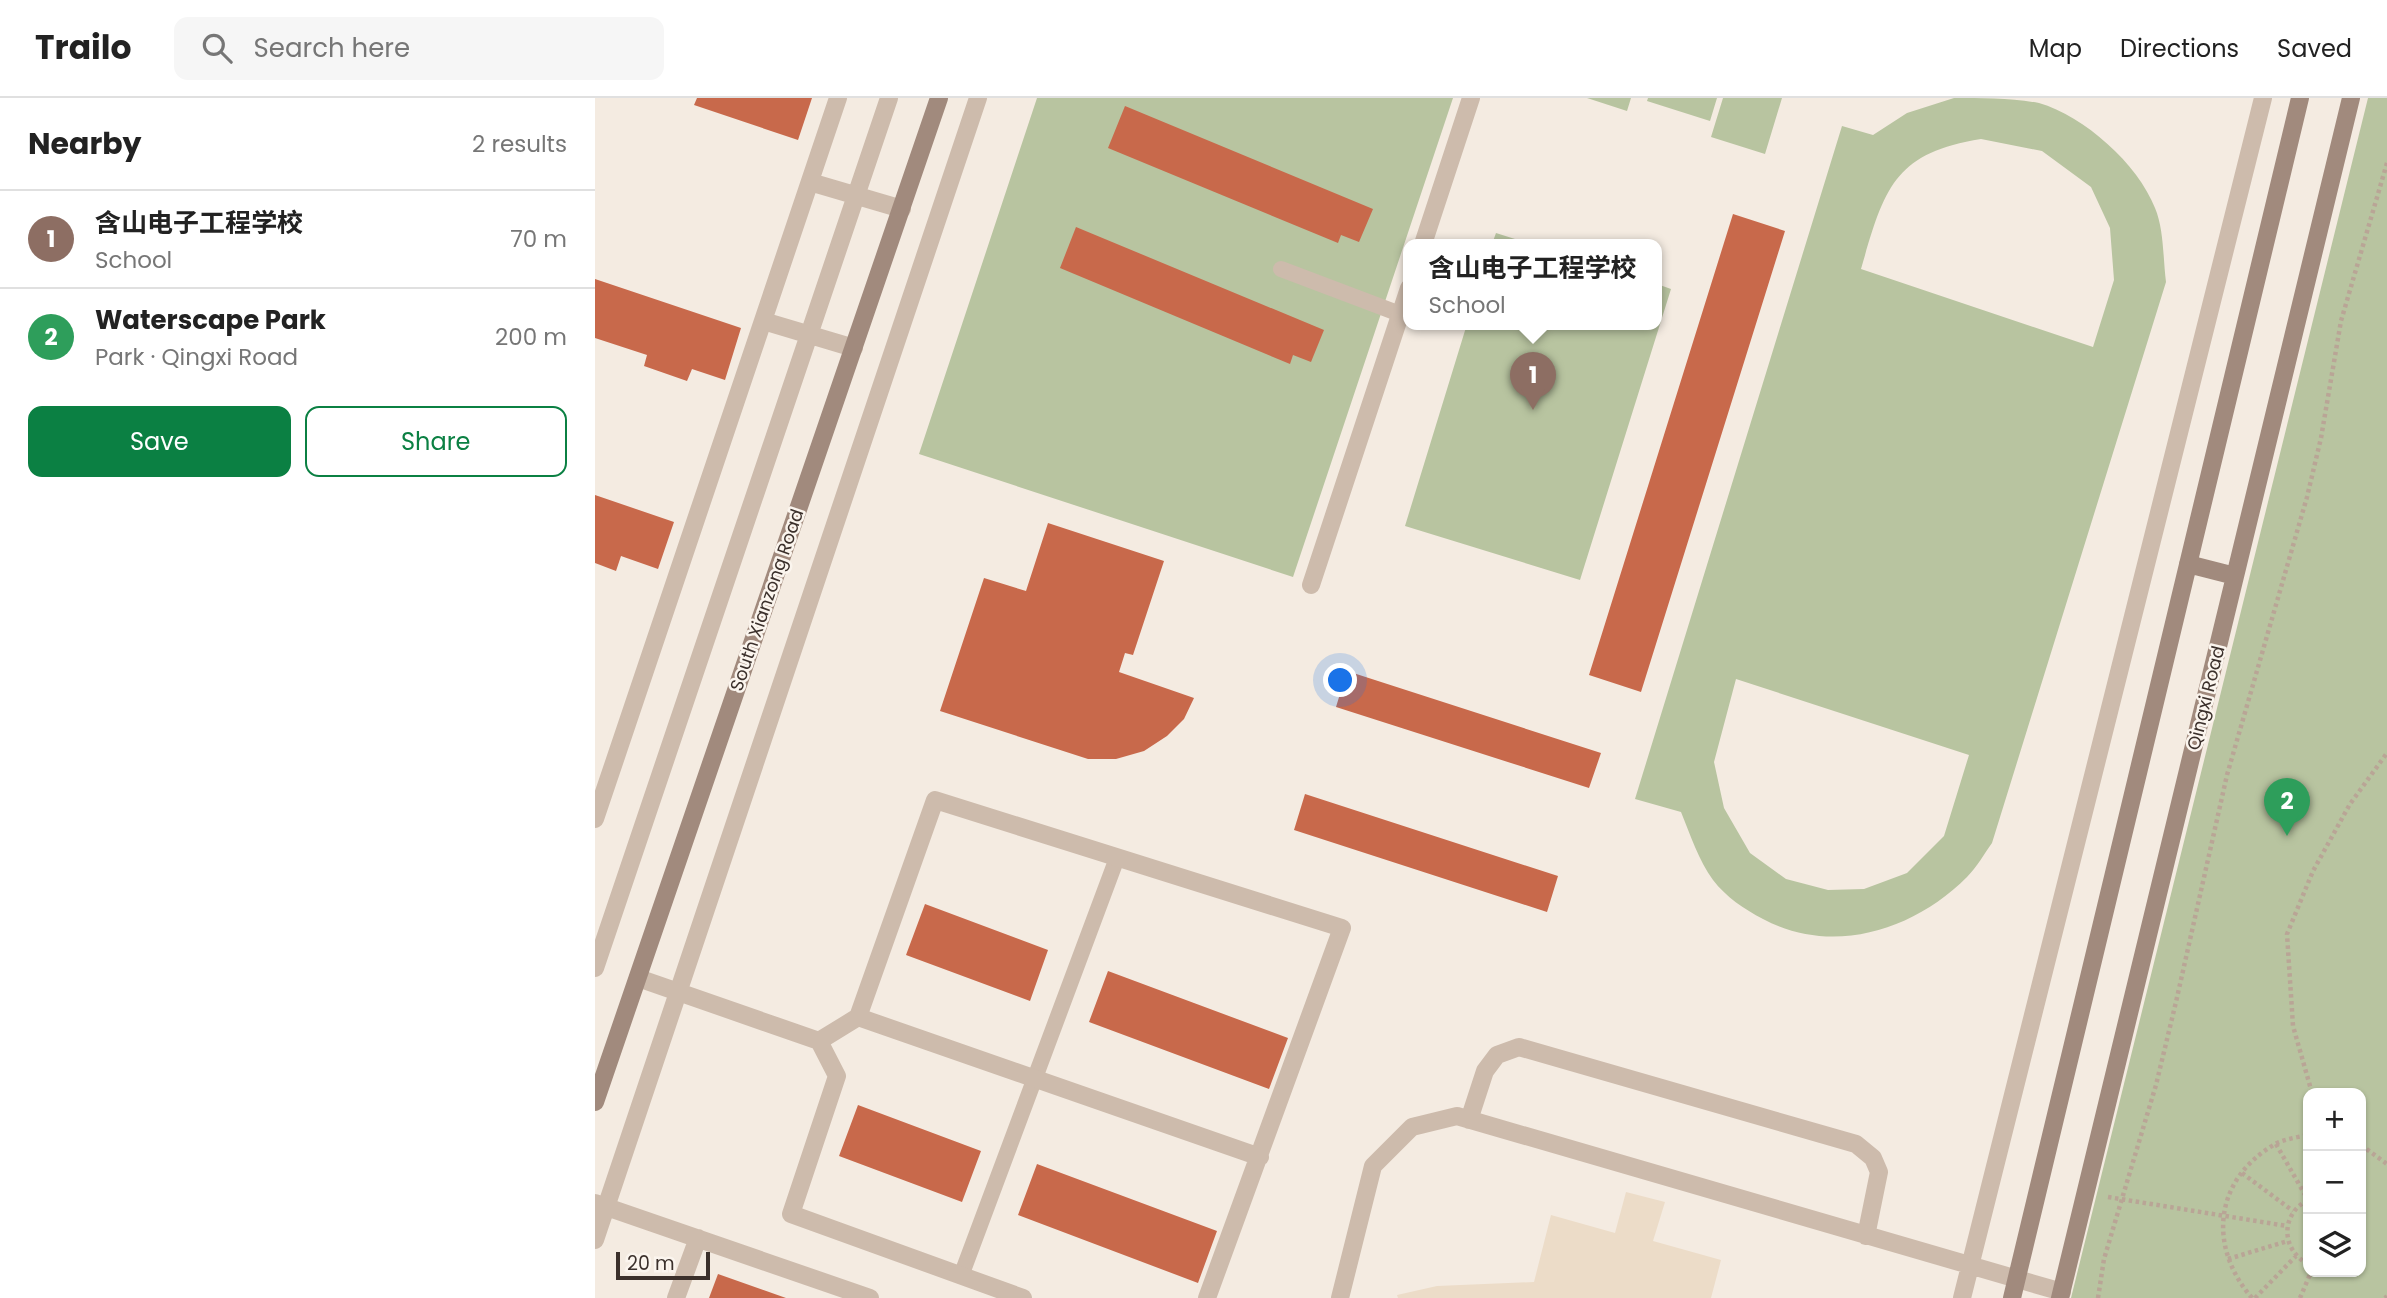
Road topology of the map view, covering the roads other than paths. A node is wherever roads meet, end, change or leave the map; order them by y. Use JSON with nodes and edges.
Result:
{"nodes":[{"id":1,"x":838,"y":98,"type":"edge"},
{"id":2,"x":890,"y":98,"type":"edge"},
{"id":3,"x":939,"y":98,"type":"edge"},
{"id":4,"x":978,"y":98,"type":"edge"},
{"id":5,"x":1471,"y":98,"type":"edge"},
{"id":6,"x":2263,"y":98,"type":"edge"},
{"id":7,"x":2300,"y":98,"type":"edge"},
{"id":8,"x":2351,"y":98,"type":"edge"},
{"id":9,"x":810,"y":182,"type":"junction"},
{"id":10,"x":856,"y":196,"type":"junction"},
{"id":11,"x":902,"y":209,"type":"junction"},
{"id":12,"x":1425,"y":239,"type":"edge"},
{"id":13,"x":1282,"y":269,"type":"dead end"},
{"id":14,"x":1403,"y":305,"type":"edge"},
{"id":15,"x":1400,"y":314,"type":"junction"},
{"id":16,"x":763,"y":321,"type":"junction"},
{"id":17,"x":809,"y":335,"type":"junction"},
{"id":18,"x":854,"y":348,"type":"junction"},
{"id":19,"x":2188,"y":564,"type":"junction"},
{"id":20,"x":2235,"y":576,"type":"junction"},
{"id":21,"x":1311,"y":585,"type":"dead end"},
{"id":22,"x":595,"y":819,"type":"edge"},
{"id":23,"x":1117,"y":858,"type":"junction"},
{"id":24,"x":595,"y":968,"type":"edge"},
{"id":25,"x":638,"y":978,"type":"junction"},
{"id":26,"x":678,"y":992,"type":"junction"},
{"id":27,"x":858,"y":1017,"type":"junction"},
{"id":28,"x":819,"y":1041,"type":"junction"},
{"id":29,"x":1035,"y":1078,"type":"junction"},
{"id":30,"x":595,"y":1102,"type":"edge"},
{"id":31,"x":1469,"y":1120,"type":"junction"},
{"id":32,"x":1260,"y":1157,"type":"junction"},
{"id":33,"x":601,"y":1205,"type":"edge"},
{"id":34,"x":1866,"y":1236,"type":"junction"},
{"id":35,"x":698,"y":1238,"type":"junction"},
{"id":36,"x":595,"y":1240,"type":"edge"},
{"id":37,"x":1970,"y":1267,"type":"junction"},
{"id":38,"x":961,"y":1276,"type":"junction"},
{"id":39,"x":2014,"y":1289,"type":"edge"},
{"id":40,"x":2061,"y":1295,"type":"edge"},
{"id":41,"x":677,"y":1298,"type":"edge"},
{"id":42,"x":870,"y":1298,"type":"edge"},
{"id":43,"x":1023,"y":1298,"type":"edge"},
{"id":44,"x":1207,"y":1298,"type":"edge"},
{"id":45,"x":1341,"y":1298,"type":"edge"},
{"id":46,"x":1962,"y":1298,"type":"edge"}],
"edges":[{"from":1,"to":9,"type":"street"},
{"from":2,"to":10,"type":"street"},
{"from":3,"to":11,"type":"main road","name":"South Xianzong Road"},
{"from":4,"to":26,"type":"street"},
{"from":5,"to":12,"type":"street"},
{"from":6,"to":37,"type":"street"},
{"from":7,"to":19,"type":"main road"},
{"from":8,"to":20,"type":"main road","name":"Qingxi Road"},
{"from":9,"to":10,"type":"street"},
{"from":9,"to":16,"type":"street"},
{"from":10,"to":11,"type":"street"},
{"from":10,"to":17,"type":"street"},
{"from":11,"to":18,"type":"main road","name":"South Xianzong Road"},
{"from":13,"to":15,"type":"lane"},
{"from":14,"to":15,"type":"street"},
{"from":15,"to":21,"type":"street"},
{"from":16,"to":17,"type":"street"},
{"from":16,"to":22,"type":"street"},
{"from":17,"to":18,"type":"street"},
{"from":17,"to":24,"type":"street"},
{"from":18,"to":25,"type":"main road","name":"South Xianzong Road"},
{"from":19,"to":20,"type":"main road"},
{"from":19,"to":39,"type":"main road"},
{"from":20,"to":40,"type":"main road","name":"Qingxi Road"},
{"from":23,"to":27,"type":"street"},
{"from":23,"to":29,"type":"lane"},
{"from":23,"to":32,"type":"street"},
{"from":25,"to":26,"type":"street"},
{"from":25,"to":30,"type":"main road","name":"South Xianzong Road"},
{"from":26,"to":28,"type":"street"},
{"from":26,"to":33,"type":"street"},
{"from":27,"to":28,"type":"street"},
{"from":27,"to":29,"type":"street"},
{"from":28,"to":38,"type":"street"},
{"from":29,"to":32,"type":"street"},
{"from":29,"to":38,"type":"lane"},
{"from":31,"to":34,"type":"street"},
{"from":31,"to":34,"type":"street"},
{"from":31,"to":45,"type":"street"},
{"from":32,"to":44,"type":"street"},
{"from":33,"to":35,"type":"street"},
{"from":33,"to":36,"type":"street"},
{"from":34,"to":37,"type":"street"},
{"from":35,"to":41,"type":"street"},
{"from":35,"to":42,"type":"street"},
{"from":37,"to":39,"type":"street"},
{"from":37,"to":46,"type":"street"},
{"from":38,"to":43,"type":"street"},
{"from":39,"to":40,"type":"street"}]}
